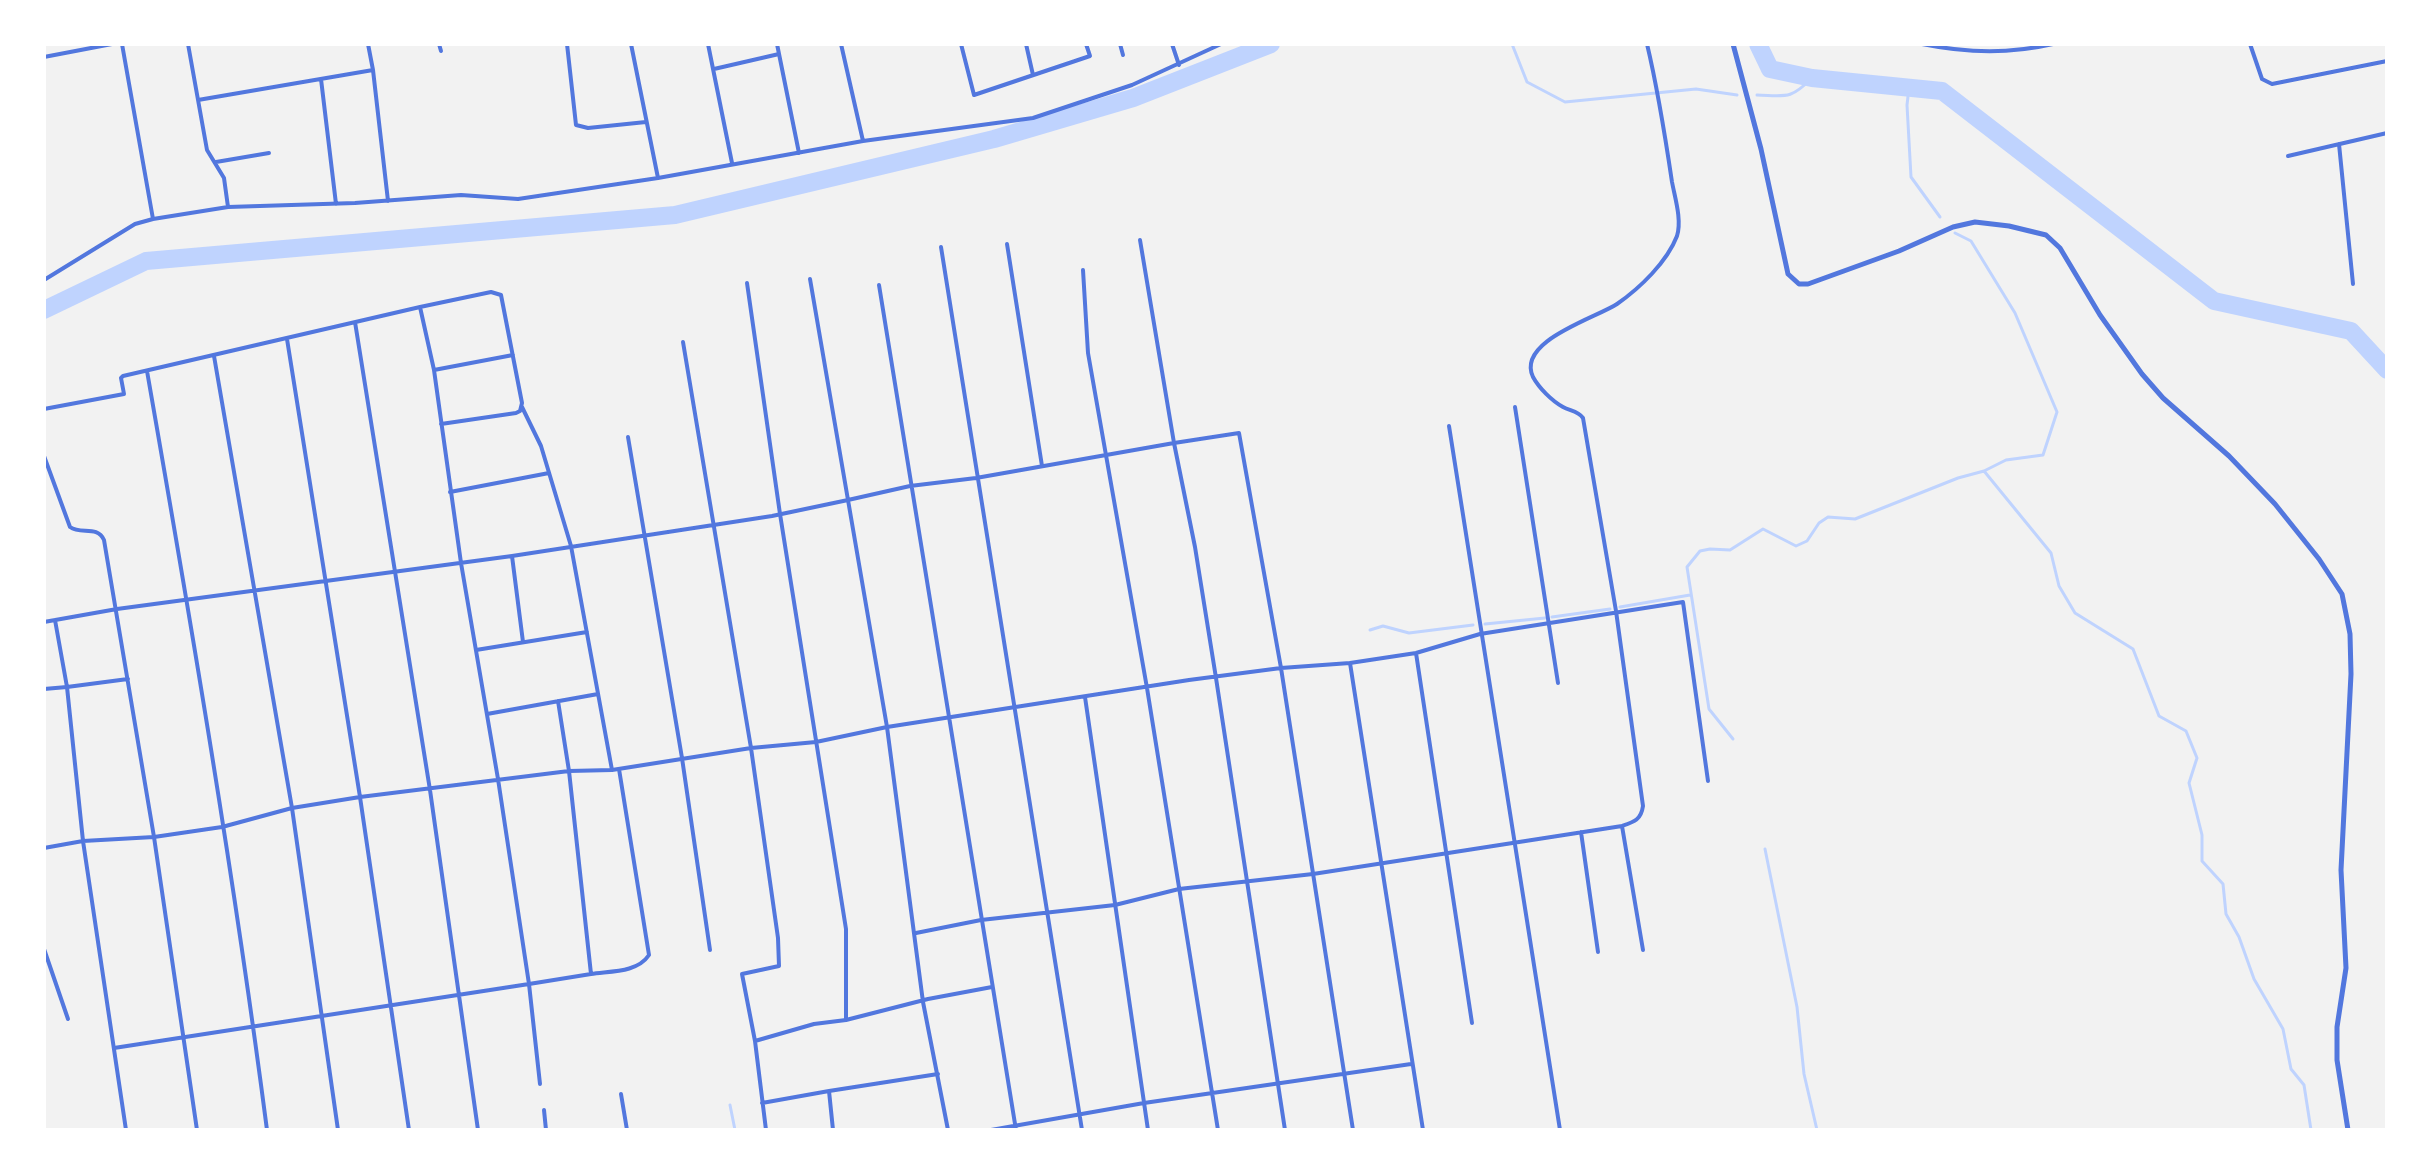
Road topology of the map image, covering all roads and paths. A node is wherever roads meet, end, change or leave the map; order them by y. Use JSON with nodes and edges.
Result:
{"nodes":[{"id":1,"x":112,"y":44,"type":"edge"},
{"id":2,"x":122,"y":44,"type":"edge"},
{"id":3,"x":188,"y":44,"type":"edge"},
{"id":4,"x":368,"y":44,"type":"edge"},
{"id":5,"x":439,"y":44,"type":"edge"},
{"id":6,"x":567,"y":44,"type":"edge"},
{"id":7,"x":631,"y":44,"type":"edge"},
{"id":8,"x":708,"y":44,"type":"edge"},
{"id":9,"x":777,"y":44,"type":"edge"},
{"id":10,"x":841,"y":44,"type":"edge"},
{"id":11,"x":961,"y":44,"type":"edge"},
{"id":12,"x":1026,"y":44,"type":"edge"},
{"id":13,"x":1086,"y":44,"type":"edge"},
{"id":14,"x":1120,"y":44,"type":"edge"},
{"id":15,"x":1172,"y":44,"type":"edge"},
{"id":16,"x":1221,"y":44,"type":"edge"},
{"id":17,"x":1647,"y":44,"type":"edge"},
{"id":18,"x":1733,"y":44,"type":"edge"},
{"id":19,"x":1922,"y":44,"type":"edge"},
{"id":20,"x":2053,"y":44,"type":"edge"},
{"id":21,"x":2250,"y":44,"type":"edge"},
{"id":22,"x":1951,"y":46,"type":"edge"},
{"id":23,"x":441,"y":51,"type":"dead end"},
{"id":24,"x":779,"y":54,"type":"junction"},
{"id":25,"x":1123,"y":55,"type":"dead end"},
{"id":26,"x":44,"y":57,"type":"edge"},
{"id":27,"x":2387,"y":61,"type":"edge"},
{"id":28,"x":1179,"y":65,"type":"junction"},
{"id":29,"x":714,"y":69,"type":"junction"},
{"id":30,"x":373,"y":70,"type":"junction"},
{"id":31,"x":1033,"y":75,"type":"junction"},
{"id":32,"x":321,"y":79,"type":"junction"},
{"id":33,"x":198,"y":100,"type":"junction"},
{"id":34,"x":646,"y":122,"type":"junction"},
{"id":35,"x":2387,"y":133,"type":"edge"},
{"id":36,"x":863,"y":141,"type":"junction"},
{"id":37,"x":2339,"y":144,"type":"junction"},
{"id":38,"x":269,"y":153,"type":"dead end"},
{"id":39,"x":799,"y":153,"type":"junction"},
{"id":40,"x":2288,"y":156,"type":"dead end"},
{"id":41,"x":216,"y":162,"type":"junction"},
{"id":42,"x":732,"y":164,"type":"junction"},
{"id":43,"x":658,"y":178,"type":"junction"},
{"id":44,"x":388,"y":201,"type":"junction"},
{"id":45,"x":336,"y":204,"type":"junction"},
{"id":46,"x":228,"y":207,"type":"junction"},
{"id":47,"x":153,"y":219,"type":"junction"},
{"id":48,"x":1140,"y":240,"type":"dead end"},
{"id":49,"x":1007,"y":244,"type":"dead end"},
{"id":50,"x":941,"y":247,"type":"dead end"},
{"id":51,"x":1083,"y":270,"type":"dead end"},
{"id":52,"x":810,"y":279,"type":"dead end"},
{"id":53,"x":44,"y":280,"type":"edge"},
{"id":54,"x":747,"y":283,"type":"dead end"},
{"id":55,"x":2353,"y":284,"type":"dead end"},
{"id":56,"x":879,"y":285,"type":"dead end"},
{"id":57,"x":420,"y":307,"type":"junction"},
{"id":58,"x":355,"y":321,"type":"junction"},
{"id":59,"x":287,"y":339,"type":"junction"},
{"id":60,"x":683,"y":342,"type":"dead end"},
{"id":61,"x":513,"y":355,"type":"junction"},
{"id":62,"x":214,"y":356,"type":"junction"},
{"id":63,"x":434,"y":370,"type":"junction"},
{"id":64,"x":147,"y":371,"type":"junction"},
{"id":65,"x":522,"y":407,"type":"junction"},
{"id":66,"x":1515,"y":407,"type":"dead end"},
{"id":67,"x":44,"y":409,"type":"edge"},
{"id":68,"x":441,"y":424,"type":"junction"},
{"id":69,"x":1449,"y":426,"type":"dead end"},
{"id":70,"x":628,"y":437,"type":"dead end"},
{"id":71,"x":1174,"y":443,"type":"junction"},
{"id":72,"x":1107,"y":454,"type":"junction"},
{"id":73,"x":44,"y":456,"type":"edge"},
{"id":74,"x":1042,"y":466,"type":"junction"},
{"id":75,"x":549,"y":473,"type":"junction"},
{"id":76,"x":976,"y":478,"type":"junction"},
{"id":77,"x":910,"y":486,"type":"junction"},
{"id":78,"x":450,"y":492,"type":"junction"},
{"id":79,"x":848,"y":500,"type":"junction"},
{"id":80,"x":780,"y":514,"type":"junction"},
{"id":81,"x":712,"y":525,"type":"junction"},
{"id":82,"x":645,"y":534,"type":"junction"},
{"id":83,"x":571,"y":546,"type":"junction"},
{"id":84,"x":512,"y":556,"type":"junction"},
{"id":85,"x":461,"y":563,"type":"junction"},
{"id":86,"x":394,"y":572,"type":"junction"},
{"id":87,"x":326,"y":580,"type":"junction"},
{"id":88,"x":253,"y":591,"type":"junction"},
{"id":89,"x":187,"y":601,"type":"junction"},
{"id":90,"x":117,"y":609,"type":"junction"},
{"id":91,"x":1616,"y":611,"type":"junction"},
{"id":92,"x":55,"y":620,"type":"junction"},
{"id":93,"x":44,"y":622,"type":"edge"},
{"id":94,"x":1548,"y":624,"type":"junction"},
{"id":95,"x":587,"y":632,"type":"junction"},
{"id":96,"x":1480,"y":634,"type":"junction"},
{"id":97,"x":523,"y":642,"type":"junction"},
{"id":98,"x":476,"y":650,"type":"junction"},
{"id":99,"x":1416,"y":653,"type":"junction"},
{"id":100,"x":1350,"y":663,"type":"junction"},
{"id":101,"x":1281,"y":668,"type":"junction"},
{"id":102,"x":1216,"y":678,"type":"junction"},
{"id":103,"x":128,"y":679,"type":"junction"},
{"id":104,"x":1558,"y":683,"type":"dead end"},
{"id":105,"x":67,"y":687,"type":"junction"},
{"id":106,"x":1147,"y":688,"type":"junction"},
{"id":107,"x":44,"y":689,"type":"edge"},
{"id":108,"x":598,"y":694,"type":"junction"},
{"id":109,"x":1085,"y":697,"type":"junction"},
{"id":110,"x":558,"y":701,"type":"junction"},
{"id":111,"x":1016,"y":707,"type":"junction"},
{"id":112,"x":487,"y":714,"type":"junction"},
{"id":113,"x":950,"y":717,"type":"junction"},
{"id":114,"x":887,"y":727,"type":"junction"},
{"id":115,"x":816,"y":742,"type":"junction"},
{"id":116,"x":751,"y":748,"type":"junction"},
{"id":117,"x":682,"y":758,"type":"junction"},
{"id":118,"x":619,"y":769,"type":"junction"},
{"id":119,"x":612,"y":770,"type":"junction"},
{"id":120,"x":569,"y":771,"type":"junction"},
{"id":121,"x":498,"y":779,"type":"junction"},
{"id":122,"x":1708,"y":781,"type":"dead end"},
{"id":123,"x":430,"y":790,"type":"junction"},
{"id":124,"x":360,"y":797,"type":"junction"},
{"id":125,"x":292,"y":808,"type":"junction"},
{"id":126,"x":1622,"y":826,"type":"junction"},
{"id":127,"x":222,"y":827,"type":"junction"},
{"id":128,"x":1581,"y":832,"type":"junction"},
{"id":129,"x":154,"y":837,"type":"junction"},
{"id":130,"x":83,"y":841,"type":"junction"},
{"id":131,"x":1516,"y":842,"type":"junction"},
{"id":132,"x":44,"y":848,"type":"edge"},
{"id":133,"x":1447,"y":853,"type":"junction"},
{"id":134,"x":1383,"y":864,"type":"junction"},
{"id":135,"x":1313,"y":874,"type":"junction"},
{"id":136,"x":1246,"y":881,"type":"junction"},
{"id":137,"x":1179,"y":889,"type":"junction"},
{"id":138,"x":1115,"y":905,"type":"junction"},
{"id":139,"x":1048,"y":911,"type":"junction"},
{"id":140,"x":981,"y":920,"type":"junction"},
{"id":141,"x":916,"y":933,"type":"junction"},
{"id":142,"x":44,"y":949,"type":"edge"},
{"id":143,"x":710,"y":950,"type":"dead end"},
{"id":144,"x":1643,"y":950,"type":"dead end"},
{"id":145,"x":1598,"y":952,"type":"dead end"},
{"id":146,"x":591,"y":974,"type":"junction"},
{"id":147,"x":529,"y":984,"type":"junction"},
{"id":148,"x":992,"y":987,"type":"junction"},
{"id":149,"x":460,"y":995,"type":"junction"},
{"id":150,"x":923,"y":1002,"type":"junction"},
{"id":151,"x":391,"y":1007,"type":"junction"},
{"id":152,"x":323,"y":1016,"type":"junction"},
{"id":153,"x":68,"y":1019,"type":"dead end"},
{"id":154,"x":846,"y":1020,"type":"junction"},
{"id":155,"x":1472,"y":1023,"type":"dead end"},
{"id":156,"x":254,"y":1026,"type":"junction"},
{"id":157,"x":183,"y":1037,"type":"junction"},
{"id":158,"x":755,"y":1041,"type":"junction"},
{"id":159,"x":114,"y":1048,"type":"junction"},
{"id":160,"x":1411,"y":1064,"type":"junction"},
{"id":161,"x":938,"y":1074,"type":"junction"},
{"id":162,"x":1343,"y":1076,"type":"junction"},
{"id":163,"x":1278,"y":1083,"type":"junction"},
{"id":164,"x":540,"y":1084,"type":"dead end"},
{"id":165,"x":829,"y":1091,"type":"junction"},
{"id":166,"x":1212,"y":1092,"type":"junction"},
{"id":167,"x":621,"y":1094,"type":"dead end"},
{"id":168,"x":762,"y":1103,"type":"junction"},
{"id":169,"x":1144,"y":1103,"type":"junction"},
{"id":170,"x":544,"y":1110,"type":"dead end"},
{"id":171,"x":1079,"y":1113,"type":"junction"},
{"id":172,"x":1015,"y":1128,"type":"edge"},
{"id":173,"x":126,"y":1130,"type":"edge"},
{"id":174,"x":197,"y":1130,"type":"edge"},
{"id":175,"x":267,"y":1130,"type":"edge"},
{"id":176,"x":338,"y":1130,"type":"edge"},
{"id":177,"x":409,"y":1130,"type":"edge"},
{"id":178,"x":478,"y":1130,"type":"edge"},
{"id":179,"x":546,"y":1130,"type":"edge"},
{"id":180,"x":627,"y":1130,"type":"edge"},
{"id":181,"x":766,"y":1130,"type":"edge"},
{"id":182,"x":833,"y":1130,"type":"edge"},
{"id":183,"x":948,"y":1130,"type":"edge"},
{"id":184,"x":991,"y":1130,"type":"edge"},
{"id":185,"x":1082,"y":1130,"type":"edge"},
{"id":186,"x":1148,"y":1130,"type":"edge"},
{"id":187,"x":1218,"y":1130,"type":"edge"},
{"id":188,"x":1285,"y":1130,"type":"edge"},
{"id":189,"x":1353,"y":1130,"type":"edge"},
{"id":190,"x":1423,"y":1130,"type":"edge"},
{"id":191,"x":1560,"y":1130,"type":"edge"},
{"id":192,"x":2348,"y":1130,"type":"edge"}],
"edges":[{"from":1,"to":26,"type":"street"},
{"from":2,"to":47,"type":"street"},
{"from":3,"to":33,"type":"street"},
{"from":4,"to":30,"type":"street"},
{"from":5,"to":23,"type":"street"},
{"from":6,"to":34,"type":"street"},
{"from":7,"to":34,"type":"street"},
{"from":8,"to":29,"type":"street"},
{"from":9,"to":24,"type":"street"},
{"from":10,"to":36,"type":"street"},
{"from":11,"to":31,"type":"street"},
{"from":12,"to":31,"type":"street"},
{"from":13,"to":31,"type":"street"},
{"from":14,"to":25,"type":"street"},
{"from":15,"to":28,"type":"street"},
{"from":16,"to":28,"type":"street"},
{"from":17,"to":91,"type":"street"},
{"from":18,"to":192,"type":"street"},
{"from":19,"to":22,"type":"street"},
{"from":20,"to":22,"type":"street"},
{"from":21,"to":27,"type":"street"},
{"from":24,"to":29,"type":"street"},
{"from":24,"to":39,"type":"street"},
{"from":28,"to":36,"type":"street"},
{"from":29,"to":42,"type":"street"},
{"from":30,"to":32,"type":"street"},
{"from":30,"to":44,"type":"street"},
{"from":32,"to":33,"type":"street"},
{"from":32,"to":45,"type":"street"},
{"from":33,"to":41,"type":"street"},
{"from":34,"to":43,"type":"street"},
{"from":35,"to":37,"type":"street"},
{"from":36,"to":39,"type":"street"},
{"from":37,"to":40,"type":"street"},
{"from":37,"to":55,"type":"street"},
{"from":38,"to":41,"type":"street"},
{"from":39,"to":42,"type":"street"},
{"from":41,"to":46,"type":"street"},
{"from":42,"to":43,"type":"street"},
{"from":43,"to":44,"type":"street"},
{"from":44,"to":45,"type":"street"},
{"from":45,"to":46,"type":"street"},
{"from":46,"to":47,"type":"street"},
{"from":47,"to":53,"type":"street"},
{"from":48,"to":71,"type":"street"},
{"from":49,"to":74,"type":"street"},
{"from":50,"to":76,"type":"street"},
{"from":51,"to":72,"type":"street"},
{"from":52,"to":79,"type":"street"},
{"from":54,"to":80,"type":"street"},
{"from":56,"to":77,"type":"street"},
{"from":57,"to":58,"type":"street"},
{"from":57,"to":61,"type":"street"},
{"from":57,"to":63,"type":"street"},
{"from":58,"to":59,"type":"street"},
{"from":58,"to":86,"type":"street"},
{"from":59,"to":62,"type":"street"},
{"from":59,"to":87,"type":"street"},
{"from":60,"to":81,"type":"street"},
{"from":61,"to":63,"type":"street"},
{"from":61,"to":65,"type":"street"},
{"from":62,"to":64,"type":"street"},
{"from":62,"to":88,"type":"street"},
{"from":63,"to":68,"type":"street"},
{"from":64,"to":67,"type":"street"},
{"from":64,"to":89,"type":"street"},
{"from":65,"to":68,"type":"street"},
{"from":65,"to":75,"type":"street"},
{"from":66,"to":94,"type":"street"},
{"from":68,"to":78,"type":"street"},
{"from":69,"to":96,"type":"street"},
{"from":70,"to":82,"type":"street"},
{"from":71,"to":72,"type":"street"},
{"from":71,"to":101,"type":"street"},
{"from":71,"to":102,"type":"street"},
{"from":72,"to":74,"type":"street"},
{"from":72,"to":106,"type":"street"},
{"from":73,"to":90,"type":"street"},
{"from":74,"to":76,"type":"street"},
{"from":75,"to":78,"type":"street"},
{"from":75,"to":83,"type":"street"},
{"from":76,"to":77,"type":"street"},
{"from":76,"to":111,"type":"street"},
{"from":77,"to":79,"type":"street"},
{"from":77,"to":113,"type":"street"},
{"from":78,"to":85,"type":"street"},
{"from":79,"to":80,"type":"street"},
{"from":79,"to":114,"type":"street"},
{"from":80,"to":81,"type":"street"},
{"from":80,"to":115,"type":"street"},
{"from":81,"to":82,"type":"street"},
{"from":81,"to":116,"type":"street"},
{"from":82,"to":83,"type":"street"},
{"from":82,"to":117,"type":"street"},
{"from":83,"to":84,"type":"street"},
{"from":83,"to":95,"type":"street"},
{"from":84,"to":85,"type":"street"},
{"from":84,"to":97,"type":"street"},
{"from":85,"to":86,"type":"street"},
{"from":85,"to":98,"type":"street"},
{"from":86,"to":87,"type":"street"},
{"from":86,"to":123,"type":"street"},
{"from":87,"to":88,"type":"street"},
{"from":87,"to":124,"type":"street"},
{"from":88,"to":89,"type":"street"},
{"from":88,"to":125,"type":"street"},
{"from":89,"to":90,"type":"street"},
{"from":89,"to":127,"type":"street"},
{"from":90,"to":92,"type":"street"},
{"from":90,"to":103,"type":"street"},
{"from":91,"to":94,"type":"street"},
{"from":91,"to":122,"type":"street"},
{"from":91,"to":126,"type":"street"},
{"from":92,"to":93,"type":"street"},
{"from":92,"to":105,"type":"street"},
{"from":94,"to":96,"type":"street"},
{"from":94,"to":104,"type":"street"},
{"from":95,"to":97,"type":"street"},
{"from":95,"to":108,"type":"street"},
{"from":96,"to":99,"type":"street"},
{"from":96,"to":131,"type":"street"},
{"from":97,"to":98,"type":"street"},
{"from":98,"to":112,"type":"street"},
{"from":99,"to":100,"type":"street"},
{"from":99,"to":133,"type":"street"},
{"from":100,"to":101,"type":"street"},
{"from":100,"to":134,"type":"street"},
{"from":101,"to":102,"type":"street"},
{"from":101,"to":135,"type":"street"},
{"from":102,"to":106,"type":"street"},
{"from":102,"to":136,"type":"street"},
{"from":103,"to":105,"type":"street"},
{"from":103,"to":129,"type":"street"},
{"from":105,"to":107,"type":"street"},
{"from":105,"to":130,"type":"street"},
{"from":106,"to":109,"type":"street"},
{"from":106,"to":137,"type":"street"},
{"from":108,"to":110,"type":"street"},
{"from":108,"to":119,"type":"street"},
{"from":109,"to":111,"type":"street"},
{"from":109,"to":138,"type":"street"},
{"from":110,"to":112,"type":"street"},
{"from":110,"to":120,"type":"street"},
{"from":111,"to":113,"type":"street"},
{"from":111,"to":139,"type":"street"},
{"from":112,"to":121,"type":"street"},
{"from":113,"to":114,"type":"street"},
{"from":113,"to":140,"type":"street"},
{"from":114,"to":115,"type":"street"},
{"from":114,"to":141,"type":"street"},
{"from":115,"to":116,"type":"street"},
{"from":115,"to":154,"type":"street"},
{"from":116,"to":117,"type":"street"},
{"from":116,"to":158,"type":"street"},
{"from":117,"to":118,"type":"street"},
{"from":117,"to":143,"type":"street"},
{"from":118,"to":119,"type":"street"},
{"from":118,"to":146,"type":"street"},
{"from":119,"to":120,"type":"street"},
{"from":120,"to":121,"type":"street"},
{"from":120,"to":146,"type":"street"},
{"from":121,"to":123,"type":"street"},
{"from":121,"to":147,"type":"street"},
{"from":123,"to":124,"type":"street"},
{"from":123,"to":149,"type":"street"},
{"from":124,"to":125,"type":"street"},
{"from":124,"to":151,"type":"street"},
{"from":125,"to":127,"type":"street"},
{"from":125,"to":152,"type":"street"},
{"from":126,"to":128,"type":"street"},
{"from":126,"to":144,"type":"street"},
{"from":127,"to":129,"type":"street"},
{"from":127,"to":156,"type":"street"},
{"from":128,"to":131,"type":"street"},
{"from":128,"to":145,"type":"street"},
{"from":129,"to":130,"type":"street"},
{"from":129,"to":157,"type":"street"},
{"from":130,"to":132,"type":"street"},
{"from":130,"to":159,"type":"street"},
{"from":131,"to":133,"type":"street"},
{"from":131,"to":191,"type":"street"},
{"from":133,"to":134,"type":"street"},
{"from":133,"to":155,"type":"street"},
{"from":134,"to":135,"type":"street"},
{"from":134,"to":160,"type":"street"},
{"from":135,"to":136,"type":"street"},
{"from":135,"to":162,"type":"street"},
{"from":136,"to":137,"type":"street"},
{"from":136,"to":163,"type":"street"},
{"from":137,"to":138,"type":"street"},
{"from":137,"to":166,"type":"street"},
{"from":138,"to":139,"type":"street"},
{"from":138,"to":169,"type":"street"},
{"from":139,"to":140,"type":"street"},
{"from":139,"to":171,"type":"street"},
{"from":140,"to":141,"type":"street"},
{"from":140,"to":148,"type":"street"},
{"from":141,"to":150,"type":"street"},
{"from":142,"to":153,"type":"street"},
{"from":146,"to":147,"type":"street"},
{"from":147,"to":149,"type":"street"},
{"from":147,"to":164,"type":"street"},
{"from":148,"to":150,"type":"street"},
{"from":148,"to":172,"type":"street"},
{"from":149,"to":151,"type":"street"},
{"from":149,"to":178,"type":"street"},
{"from":150,"to":154,"type":"street"},
{"from":150,"to":161,"type":"street"},
{"from":151,"to":152,"type":"street"},
{"from":151,"to":177,"type":"street"},
{"from":152,"to":156,"type":"street"},
{"from":152,"to":176,"type":"street"},
{"from":154,"to":158,"type":"street"},
{"from":156,"to":157,"type":"street"},
{"from":156,"to":175,"type":"street"},
{"from":157,"to":159,"type":"street"},
{"from":157,"to":174,"type":"street"},
{"from":158,"to":168,"type":"street"},
{"from":159,"to":173,"type":"street"},
{"from":160,"to":162,"type":"street"},
{"from":160,"to":190,"type":"street"},
{"from":161,"to":165,"type":"street"},
{"from":161,"to":183,"type":"street"},
{"from":162,"to":163,"type":"street"},
{"from":162,"to":189,"type":"street"},
{"from":163,"to":166,"type":"street"},
{"from":163,"to":188,"type":"street"},
{"from":165,"to":168,"type":"street"},
{"from":165,"to":182,"type":"street"},
{"from":166,"to":169,"type":"street"},
{"from":166,"to":187,"type":"street"},
{"from":167,"to":180,"type":"street"},
{"from":168,"to":181,"type":"street"},
{"from":169,"to":171,"type":"street"},
{"from":169,"to":186,"type":"street"},
{"from":170,"to":179,"type":"street"},
{"from":171,"to":172,"type":"street"},
{"from":171,"to":185,"type":"street"},
{"from":172,"to":184,"type":"street"}]}
